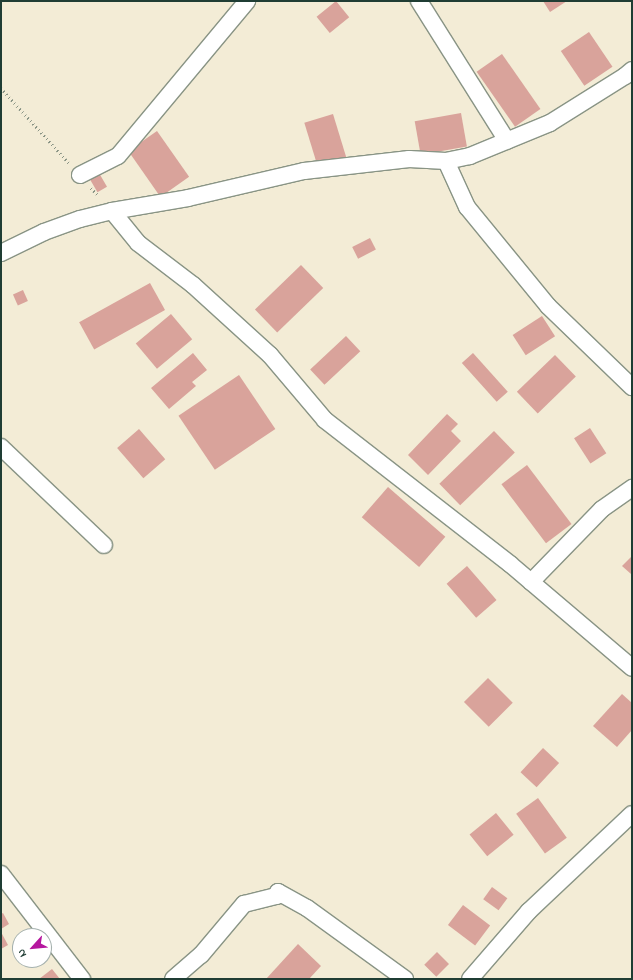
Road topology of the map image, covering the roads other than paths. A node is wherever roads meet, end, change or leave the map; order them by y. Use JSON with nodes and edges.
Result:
{"nodes":[{"id":1,"x":247,"y":1,"type":"edge"},
{"id":2,"x":420,"y":1,"type":"edge"},
{"id":3,"x":630,"y":77,"type":"edge"},
{"id":4,"x":507,"y":141,"type":"junction"},
{"id":5,"x":446,"y":161,"type":"junction"},
{"id":6,"x":80,"y":175,"type":"road end"},
{"id":7,"x":112,"y":211,"type":"junction"},
{"id":8,"x":1,"y":254,"type":"edge"},
{"id":9,"x":632,"y":387,"type":"edge"},
{"id":10,"x":1,"y":447,"type":"edge"},
{"id":11,"x":632,"y":488,"type":"edge"},
{"id":12,"x":104,"y":546,"type":"dead end"},
{"id":13,"x":531,"y":582,"type":"junction"},
{"id":14,"x":632,"y":668,"type":"edge"},
{"id":15,"x":632,"y":814,"type":"edge"},
{"id":16,"x":1,"y":874,"type":"edge"},
{"id":17,"x":82,"y":979,"type":"edge"},
{"id":18,"x":173,"y":979,"type":"edge"},
{"id":19,"x":405,"y":979,"type":"edge"},
{"id":20,"x":470,"y":979,"type":"edge"}],
"edges":[{"from":1,"to":6,"type":"street"},
{"from":2,"to":4,"type":"street"},
{"from":3,"to":4,"type":"street"},
{"from":4,"to":5,"type":"street"},
{"from":5,"to":7,"type":"street"},
{"from":5,"to":9,"type":"street"},
{"from":7,"to":8,"type":"street"},
{"from":7,"to":13,"type":"street"},
{"from":10,"to":12,"type":"street"},
{"from":11,"to":13,"type":"street"},
{"from":13,"to":14,"type":"street"},
{"from":15,"to":20,"type":"street"},
{"from":16,"to":17,"type":"street"},
{"from":18,"to":19,"type":"street"}]}
